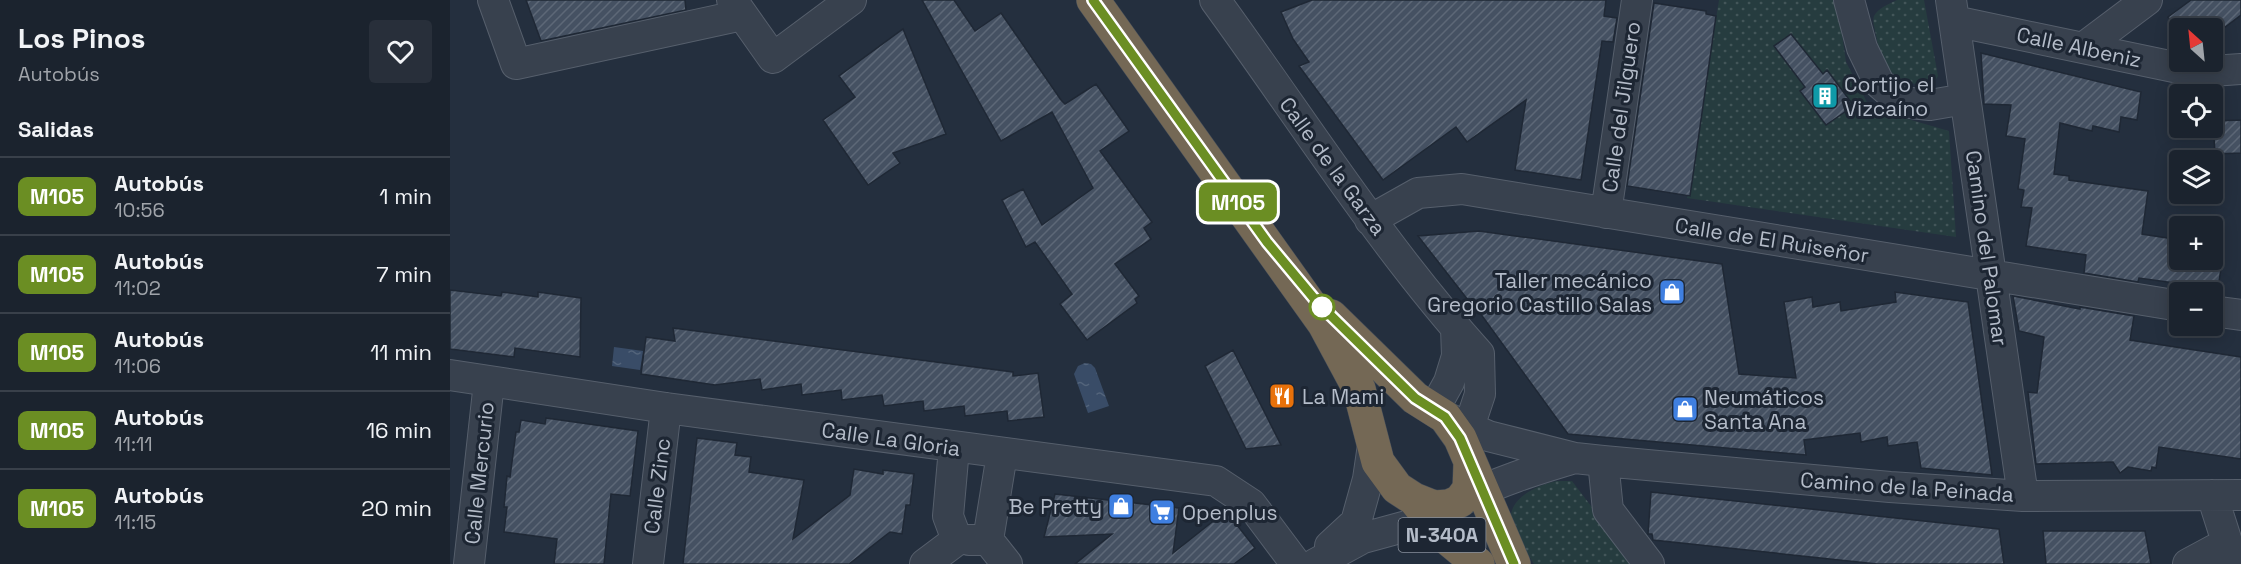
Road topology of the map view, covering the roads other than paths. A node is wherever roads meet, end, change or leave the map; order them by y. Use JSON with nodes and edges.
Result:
{"nodes":[{"id":1,"x":493,"y":0,"type":"edge"},
{"id":2,"x":851,"y":0,"type":"edge"},
{"id":3,"x":1093,"y":0,"type":"edge"},
{"id":4,"x":1637,"y":0,"type":"edge"},
{"id":5,"x":1850,"y":0,"type":"edge"},
{"id":6,"x":2146,"y":0,"type":"edge"},
{"id":7,"x":1221,"y":1,"type":"edge"},
{"id":8,"x":737,"y":7,"type":"edge"},
{"id":9,"x":1952,"y":10,"type":"edge"},
{"id":10,"x":2083,"y":48,"type":"junction"},
{"id":11,"x":2241,"y":69,"type":"edge"},
{"id":12,"x":1965,"y":99,"type":"junction"},
{"id":13,"x":1606,"y":213,"type":"junction"},
{"id":14,"x":1370,"y":220,"type":"junction"},
{"id":15,"x":1267,"y":242,"type":"junction"},
{"id":16,"x":1991,"y":276,"type":"junction"},
{"id":17,"x":2169,"y":304,"type":"edge"},
{"id":18,"x":2223,"y":313,"type":"edge"},
{"id":19,"x":2241,"y":315,"type":"edge"},
{"id":20,"x":1456,"y":328,"type":"junction"},
{"id":21,"x":450,"y":375,"type":"edge"},
{"id":22,"x":489,"y":382,"type":"junction"},
{"id":23,"x":666,"y":408,"type":"junction"},
{"id":24,"x":1372,"y":438,"type":"junction"},
{"id":25,"x":954,"y":448,"type":"junction"},
{"id":26,"x":1002,"y":454,"type":"junction"},
{"id":27,"x":1448,"y":460,"type":"junction"},
{"id":28,"x":1589,"y":460,"type":"junction"},
{"id":29,"x":2227,"y":495,"type":"edge"},
{"id":30,"x":2023,"y":496,"type":"junction"},
{"id":31,"x":957,"y":540,"type":"junction"},
{"id":32,"x":988,"y":540,"type":"junction"},
{"id":33,"x":2230,"y":554,"type":"edge"},
{"id":34,"x":468,"y":564,"type":"edge"},
{"id":35,"x":648,"y":564,"type":"edge"},
{"id":36,"x":925,"y":564,"type":"edge"},
{"id":37,"x":1007,"y":564,"type":"edge"},
{"id":38,"x":1296,"y":564,"type":"edge"},
{"id":39,"x":1310,"y":564,"type":"edge"},
{"id":40,"x":1315,"y":564,"type":"edge"},
{"id":41,"x":1478,"y":564,"type":"edge"},
{"id":42,"x":1514,"y":564,"type":"edge"},
{"id":43,"x":1649,"y":564,"type":"edge"},
{"id":44,"x":2188,"y":564,"type":"edge"}],
"edges":[{"from":1,"to":8,"type":"street"},
{"from":2,"to":8,"type":"street"},
{"from":3,"to":15,"type":"highway","number":"N-340A"},
{"from":4,"to":13,"type":"street","name":"Calle del Jilguero"},
{"from":5,"to":12,"type":"street"},
{"from":6,"to":10,"type":"street"},
{"from":7,"to":14,"type":"street","name":"Calle de la Garza"},
{"from":9,"to":10,"type":"street","name":"Calle Albeniz"},
{"from":9,"to":12,"type":"street","name":"Camino del Palomar"},
{"from":10,"to":11,"type":"street","name":"Calle Albeniz"},
{"from":12,"to":16,"type":"street","name":"Camino del Palomar"},
{"from":13,"to":14,"type":"street","name":"Calle de El Ruiseñor"},
{"from":13,"to":16,"type":"street","name":"Calle de El Ruiseñor"},
{"from":14,"to":20,"type":"street","name":"Calle de la Garza"},
{"from":15,"to":24,"type":"highway","number":"N-340A"},
{"from":15,"to":27,"type":"highway","number":"N-340A"},
{"from":16,"to":17,"type":"street","name":"Calle de El Ruiseñor"},
{"from":16,"to":30,"type":"street","name":"Camino del Palomar"},
{"from":18,"to":19,"type":"street"},
{"from":20,"to":27,"type":"street"},
{"from":20,"to":27,"type":"street","name":"Calle de la Garza"},
{"from":21,"to":22,"type":"street","name":"Calle La Gloria"},
{"from":22,"to":23,"type":"street","name":"Calle La Gloria"},
{"from":22,"to":34,"type":"street","name":"Calle Mercurio"},
{"from":23,"to":25,"type":"street","name":"Calle La Gloria"},
{"from":23,"to":35,"type":"street","name":"Calle Zinc"},
{"from":24,"to":27,"type":"highway","number":"N-340A"},
{"from":24,"to":27,"type":"highway"},
{"from":24,"to":39,"type":"street"},
{"from":25,"to":26,"type":"street","name":"Calle La Gloria"},
{"from":25,"to":31,"type":"street"},
{"from":26,"to":32,"type":"street"},
{"from":26,"to":38,"type":"street","name":"Calle La Gloria"},
{"from":27,"to":28,"type":"street","name":"Camino de la Peinada"},
{"from":27,"to":28,"type":"street","name":"Camino de la Peinada"},
{"from":27,"to":40,"type":"street"},
{"from":27,"to":41,"type":"highway","number":"N-340A"},
{"from":27,"to":42,"type":"highway","number":"N-340A"},
{"from":28,"to":30,"type":"street","name":"Camino de la Peinada"},
{"from":28,"to":43,"type":"street"},
{"from":29,"to":30,"type":"street","name":"Camino de la Peinada"},
{"from":29,"to":33,"type":"street"},
{"from":31,"to":32,"type":"street"},
{"from":31,"to":36,"type":"street"},
{"from":32,"to":37,"type":"street"},
{"from":33,"to":44,"type":"street"}]}
